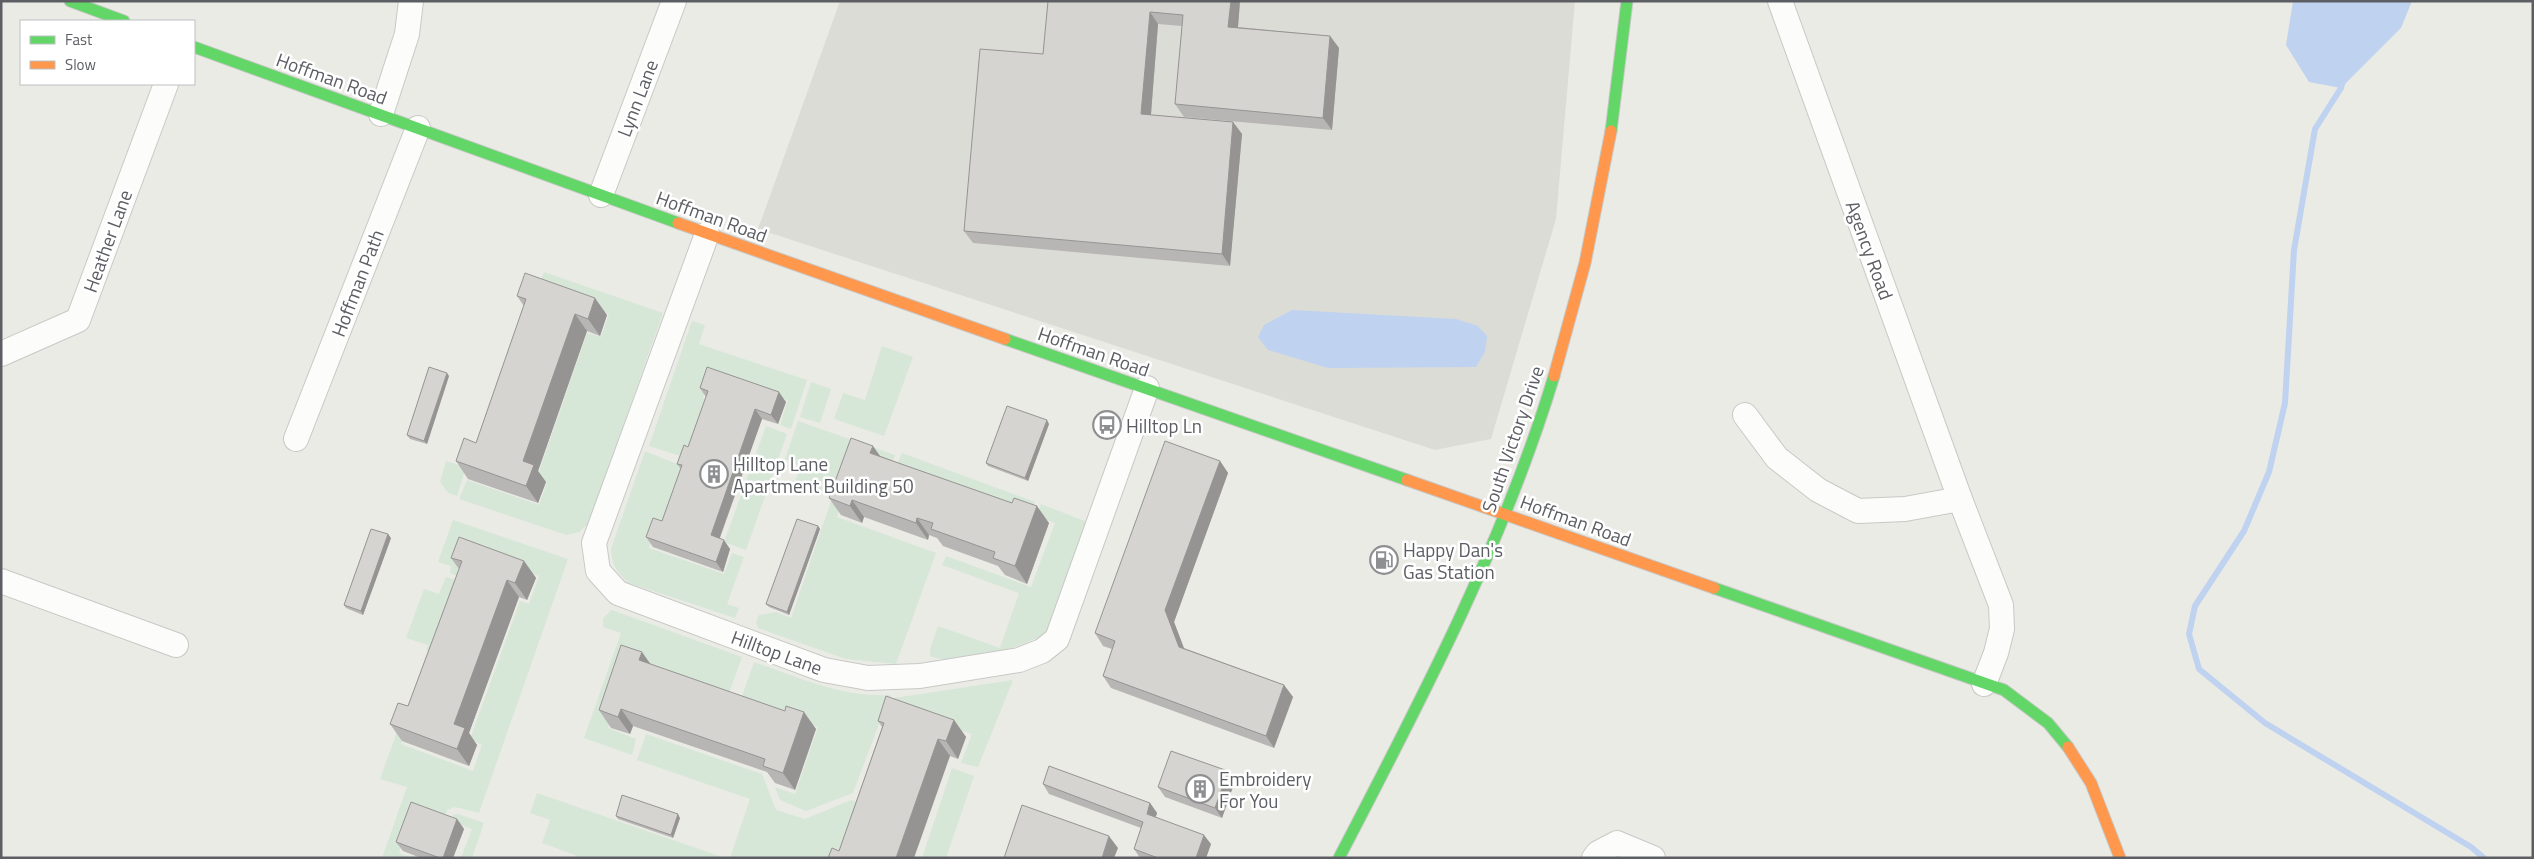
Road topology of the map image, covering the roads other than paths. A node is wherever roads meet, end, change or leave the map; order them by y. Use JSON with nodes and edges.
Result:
{"nodes":[{"id":1,"x":70,"y":1,"type":"edge"},
{"id":2,"x":411,"y":1,"type":"edge"},
{"id":3,"x":674,"y":1,"type":"edge"},
{"id":4,"x":1627,"y":1,"type":"edge"},
{"id":5,"x":1780,"y":1,"type":"edge"},
{"id":6,"x":121,"y":20,"type":"edge"},
{"id":7,"x":195,"y":47,"type":"edge"},
{"id":8,"x":166,"y":85,"type":"edge"},
{"id":9,"x":381,"y":114,"type":"junction"},
{"id":10,"x":418,"y":128,"type":"junction"},
{"id":11,"x":601,"y":195,"type":"junction"},
{"id":12,"x":707,"y":234,"type":"junction"},
{"id":13,"x":1,"y":354,"type":"edge"},
{"id":14,"x":1147,"y":388,"type":"junction"},
{"id":15,"x":1745,"y":416,"type":"dead end"},
{"id":16,"x":296,"y":439,"type":"dead end"},
{"id":17,"x":1960,"y":499,"type":"junction"},
{"id":18,"x":1505,"y":513,"type":"junction"},
{"id":19,"x":1,"y":581,"type":"edge"},
{"id":20,"x":176,"y":645,"type":"dead end"},
{"id":21,"x":1984,"y":684,"type":"junction"},
{"id":22,"x":1339,"y":858,"type":"edge"},
{"id":23,"x":1594,"y":858,"type":"edge"},
{"id":24,"x":1653,"y":858,"type":"edge"},
{"id":25,"x":2120,"y":858,"type":"edge"}],
"edges":[{"from":1,"to":6,"type":"main road"},
{"from":2,"to":9,"type":"street"},
{"from":3,"to":11,"type":"street","name":"Lynn Lane"},
{"from":4,"to":18,"type":"main road","name":"South Victory Drive"},
{"from":5,"to":17,"type":"street","name":"Agency Road"},
{"from":7,"to":9,"type":"main road","name":"Hoffman Road"},
{"from":8,"to":13,"type":"street","name":"Heather Lane"},
{"from":9,"to":10,"type":"main road","name":"Hoffman Road"},
{"from":10,"to":11,"type":"main road","name":"Hoffman Road"},
{"from":10,"to":16,"type":"street","name":"Hoffman Path"},
{"from":11,"to":12,"type":"main road","name":"Hoffman Road"},
{"from":12,"to":14,"type":"main road","name":"Hoffman Road"},
{"from":12,"to":14,"type":"street","name":"Hilltop Lane"},
{"from":14,"to":18,"type":"main road","name":"Hoffman Road"},
{"from":15,"to":17,"type":"street"},
{"from":17,"to":21,"type":"street","name":"Agency Road"},
{"from":18,"to":21,"type":"main road","name":"Hoffman Road"},
{"from":18,"to":22,"type":"main road","name":"South Victory Drive"},
{"from":19,"to":20,"type":"street"},
{"from":21,"to":25,"type":"main road"},
{"from":23,"to":24,"type":"street"}]}
